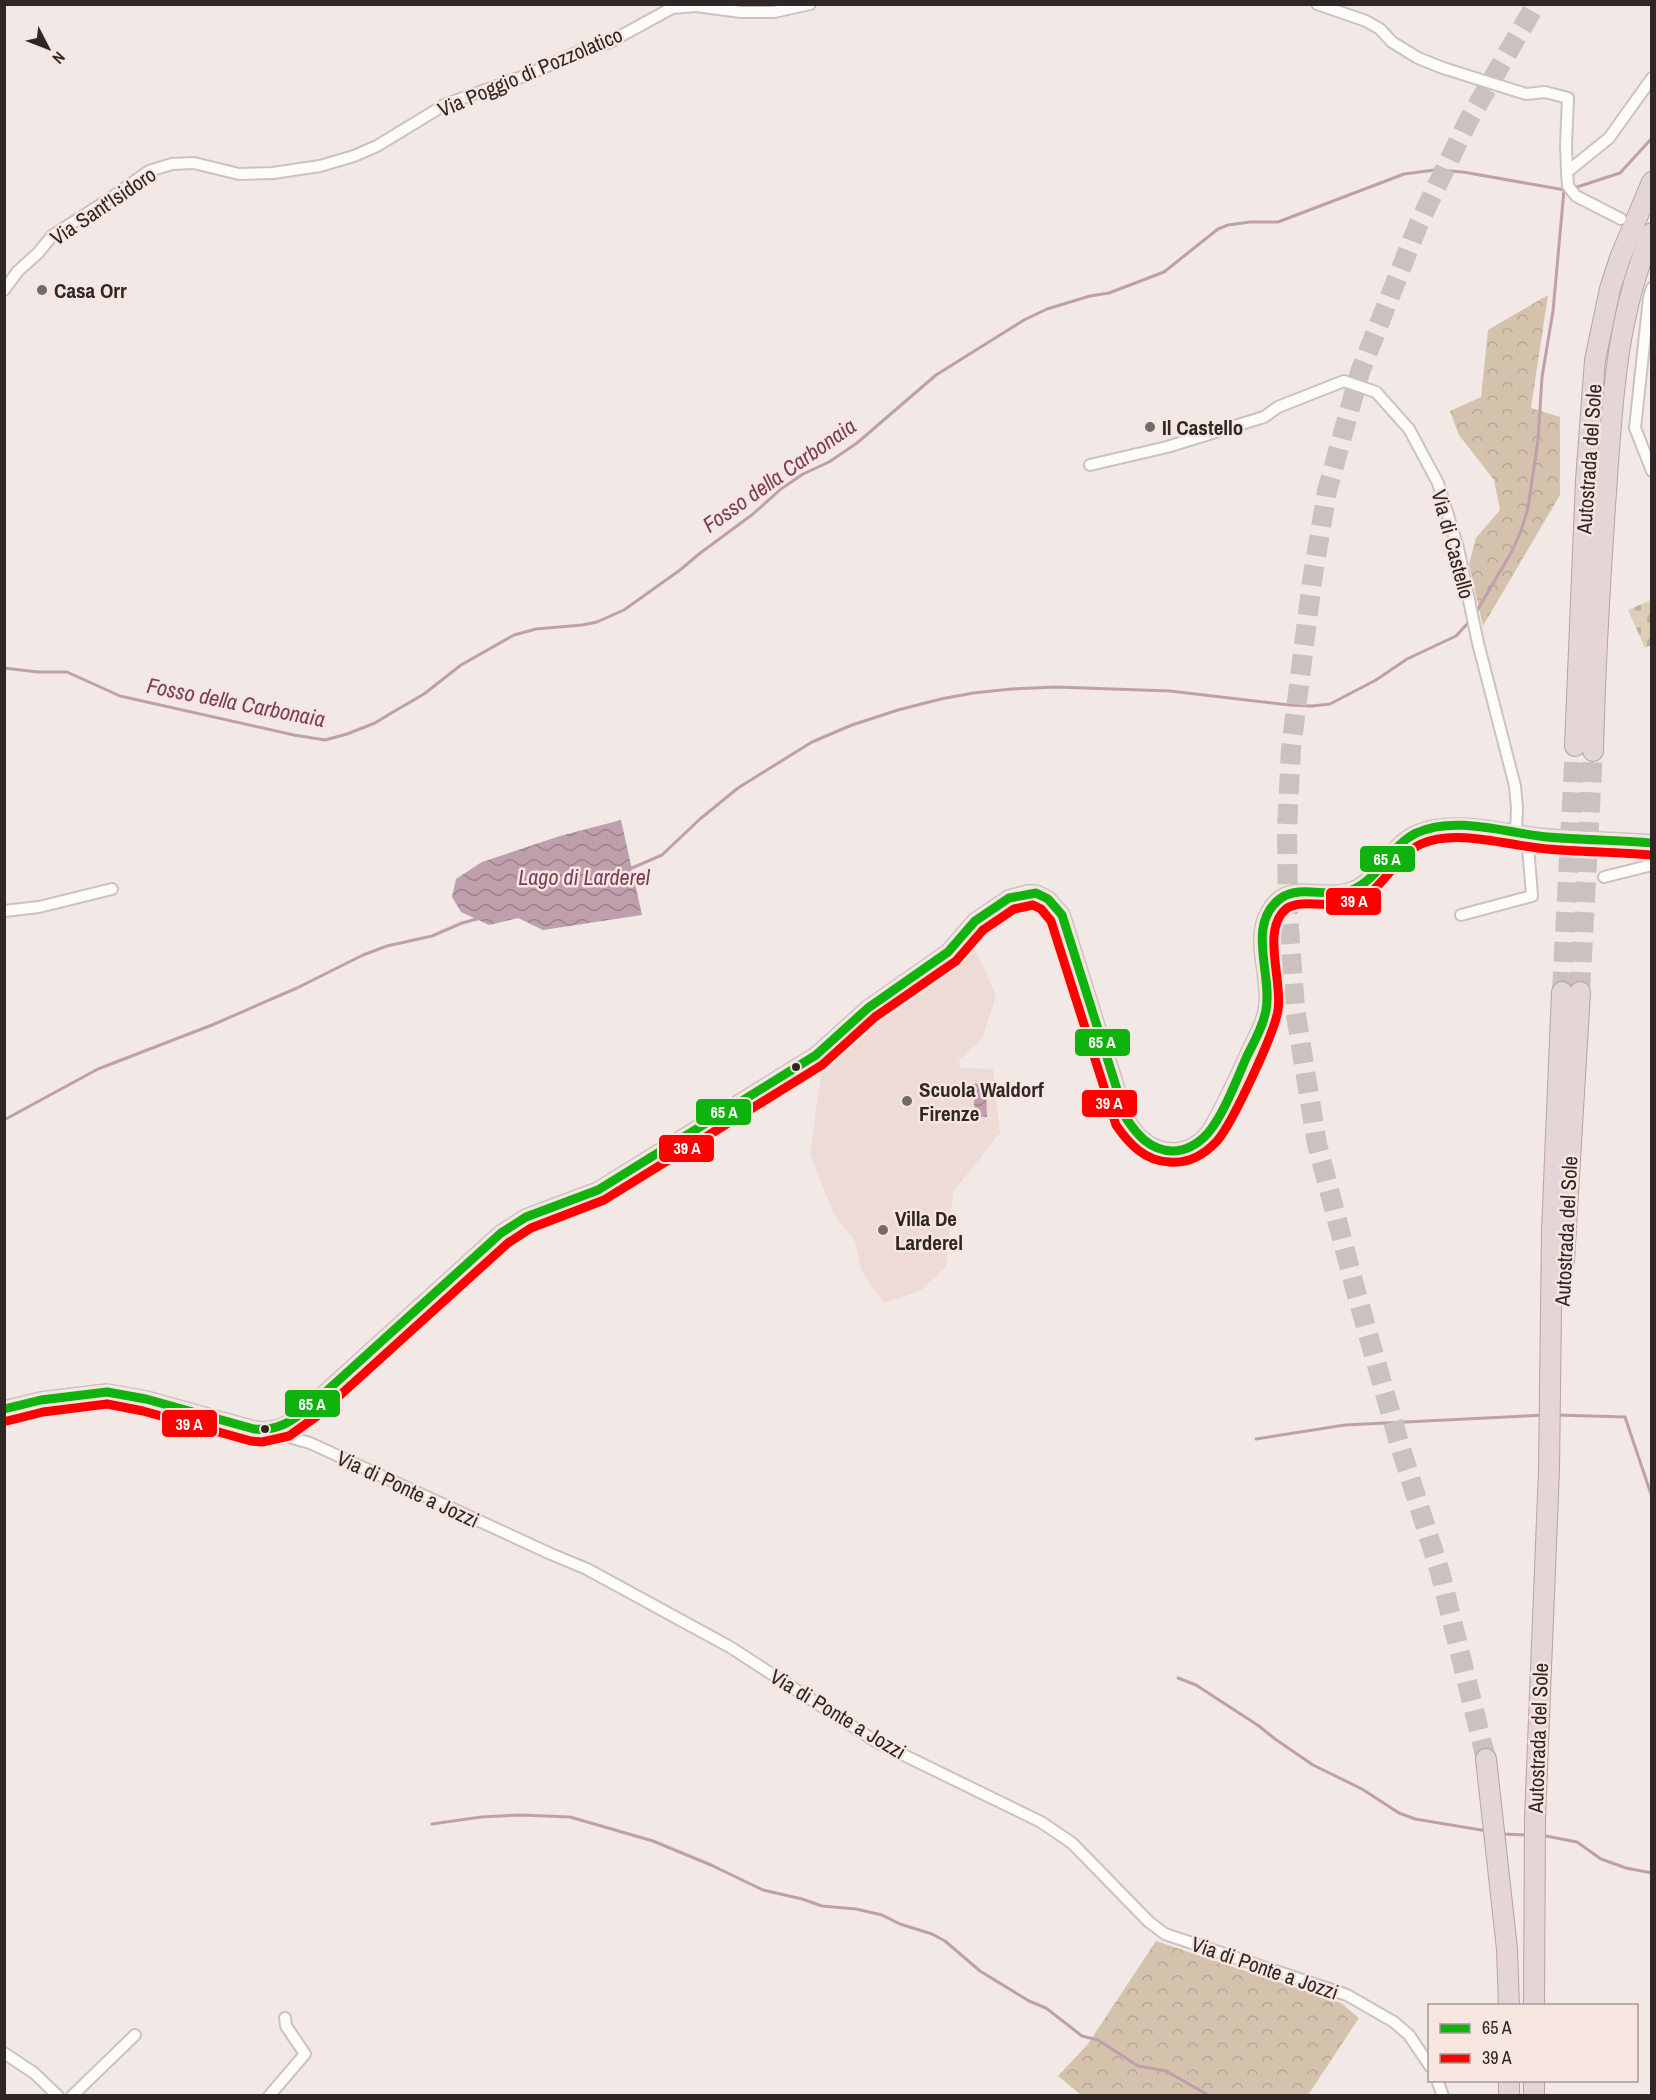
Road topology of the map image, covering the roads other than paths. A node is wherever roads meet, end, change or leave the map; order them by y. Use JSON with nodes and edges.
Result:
{"nodes":[{"id":1,"x":810,"y":4,"type":"edge"},
{"id":2,"x":1317,"y":4,"type":"edge"},
{"id":3,"x":1652,"y":78,"type":"edge"},
{"id":4,"x":221,"y":169,"type":"joint"},
{"id":5,"x":1567,"y":172,"type":"junction"},
{"id":6,"x":1652,"y":182,"type":"edge"},
{"id":7,"x":1622,"y":219,"type":"dead end"},
{"id":8,"x":1652,"y":233,"type":"edge"},
{"id":9,"x":1652,"y":288,"type":"edge"},
{"id":10,"x":4,"y":290,"type":"edge"},
{"id":11,"x":1090,"y":465,"type":"dead end"},
{"id":12,"x":1652,"y":471,"type":"edge"},
{"id":13,"x":1521,"y":833,"type":"junction"},
{"id":14,"x":1652,"y":843,"type":"edge"},
{"id":15,"x":1652,"y":865,"type":"edge"},
{"id":16,"x":1604,"y":877,"type":"dead end"},
{"id":17,"x":112,"y":889,"type":"dead end"},
{"id":18,"x":4,"y":911,"type":"edge"},
{"id":19,"x":1461,"y":915,"type":"dead end"},
{"id":20,"x":1571,"y":992,"type":"tunnel mouth"},
{"id":21,"x":4,"y":1409,"type":"edge"},
{"id":22,"x":279,"y":1428,"type":"junction"},
{"id":23,"x":1486,"y":1759,"type":"tunnel mouth"},
{"id":24,"x":1509,"y":2004,"type":"edge"},
{"id":25,"x":1534,"y":2004,"type":"edge"},
{"id":26,"x":285,"y":2018,"type":"dead end"},
{"id":27,"x":135,"y":2035,"type":"dead end"},
{"id":28,"x":4,"y":2054,"type":"edge"},
{"id":29,"x":1428,"y":2063,"type":"edge"},
{"id":30,"x":58,"y":2096,"type":"edge"},
{"id":31,"x":72,"y":2096,"type":"edge"},
{"id":32,"x":269,"y":2096,"type":"edge"}],
"edges":[{"from":1,"to":4,"type":"street","name":"Via Poggio di Pozzolatico"},
{"from":2,"to":5,"type":"street"},
{"from":3,"to":5,"type":"street"},
{"from":4,"to":10,"type":"street","name":"Via Sant'Isidoro"},
{"from":5,"to":7,"type":"street"},
{"from":6,"to":8,"type":"highway","name":"Autostrada del Sole"},
{"from":9,"to":12,"type":"street"},
{"from":11,"to":13,"type":"street","name":"Via di Castello"},
{"from":13,"to":14,"type":"main road"},
{"from":13,"to":19,"type":"street","name":"Via di Castello"},
{"from":13,"to":22,"type":"main road"},
{"from":15,"to":16,"type":"street"},
{"from":17,"to":18,"type":"street"},
{"from":20,"to":25,"type":"highway","name":"Autostrada del Sole"},
{"from":21,"to":22,"type":"main road"},
{"from":22,"to":29,"type":"street","name":"Via di Ponte a Jozzi"},
{"from":23,"to":24,"type":"highway","name":"Autostrada del Sole"},
{"from":26,"to":32,"type":"street"},
{"from":27,"to":31,"type":"street"},
{"from":28,"to":30,"type":"street"}]}
